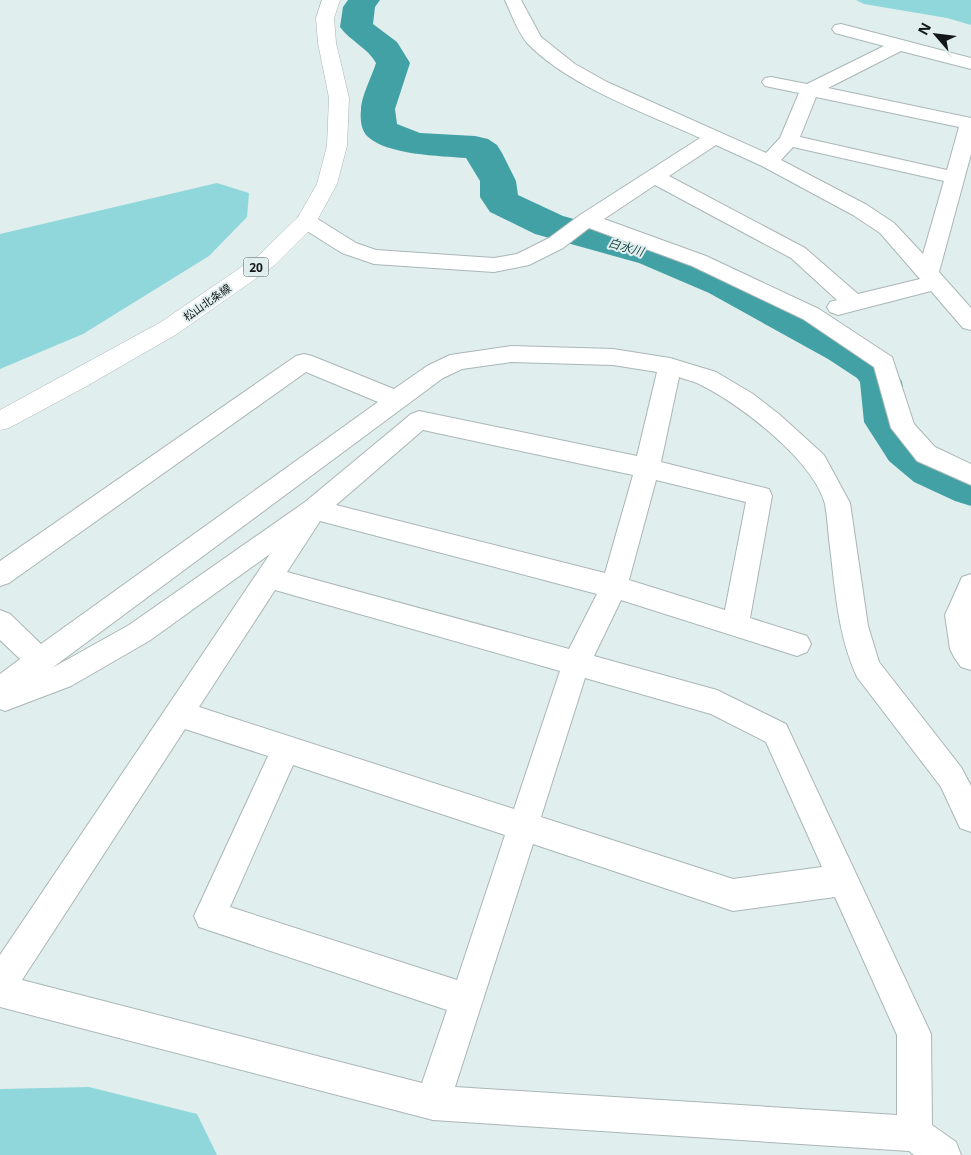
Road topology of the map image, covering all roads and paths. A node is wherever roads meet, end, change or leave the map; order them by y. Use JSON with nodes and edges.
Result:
{"nodes":[{"id":1,"x":331,"y":0,"type":"edge"},
{"id":2,"x":513,"y":0,"type":"edge"},
{"id":3,"x":841,"y":29,"type":"dead end"},
{"id":4,"x":899,"y":45,"type":"junction"},
{"id":5,"x":971,"y":64,"type":"edge"},
{"id":6,"x":771,"y":82,"type":"dead end"},
{"id":7,"x":810,"y":90,"type":"junction"},
{"id":8,"x":971,"y":124,"type":"edge"},
{"id":9,"x":715,"y":137,"type":"junction"},
{"id":10,"x":789,"y":140,"type":"junction"},
{"id":11,"x":769,"y":162,"type":"junction"},
{"id":12,"x":654,"y":176,"type":"junction"},
{"id":13,"x":956,"y":178,"type":"junction"},
{"id":14,"x":587,"y":220,"type":"junction"},
{"id":15,"x":306,"y":221,"type":"junction"},
{"id":16,"x":932,"y":278,"type":"junction"},
{"id":17,"x":854,"y":303,"type":"junction"},
{"id":18,"x":811,"y":314,"type":"junction"},
{"id":19,"x":971,"y":322,"type":"edge"},
{"id":20,"x":670,"y":366,"type":"junction"},
{"id":21,"x":397,"y":400,"type":"junction"},
{"id":22,"x":0,"y":421,"type":"edge"},
{"id":23,"x":647,"y":468,"type":"junction"},
{"id":24,"x":971,"y":475,"type":"edge"},
{"id":25,"x":314,"y":510,"type":"junction"},
{"id":26,"x":0,"y":575,"type":"edge"},
{"id":27,"x":270,"y":578,"type":"junction"},
{"id":28,"x":971,"y":585,"type":"edge"},
{"id":29,"x":614,"y":586,"type":"junction"},
{"id":30,"x":0,"y":622,"type":"edge"},
{"id":31,"x":735,"y":625,"type":"junction"},
{"id":32,"x":797,"y":644,"type":"dead end"},
{"id":33,"x":971,"y":658,"type":"edge"},
{"id":34,"x":40,"y":661,"type":"junction"},
{"id":35,"x":576,"y":664,"type":"junction"},
{"id":36,"x":0,"y":690,"type":"edge"},
{"id":37,"x":0,"y":699,"type":"edge"},
{"id":38,"x":180,"y":714,"type":"junction"},
{"id":39,"x":286,"y":748,"type":"junction"},
{"id":40,"x":971,"y":818,"type":"edge"},
{"id":41,"x":523,"y":825,"type":"junction"},
{"id":42,"x":843,"y":880,"type":"junction"},
{"id":43,"x":0,"y":984,"type":"edge"},
{"id":44,"x":0,"y":991,"type":"edge"},
{"id":45,"x":466,"y":1000,"type":"junction"},
{"id":46,"x":433,"y":1103,"type":"junction"},
{"id":47,"x":916,"y":1134,"type":"junction"},
{"id":48,"x":943,"y":1155,"type":"edge"}],
"edges":[{"from":1,"to":15,"type":"main road","name":"松山北条線","number":"20"},
{"from":2,"to":9,"type":"street"},
{"from":3,"to":4,"type":"street"},
{"from":4,"to":5,"type":"street"},
{"from":4,"to":7,"type":"street"},
{"from":6,"to":7,"type":"street"},
{"from":7,"to":8,"type":"street"},
{"from":7,"to":10,"type":"street"},
{"from":8,"to":13,"type":"street"},
{"from":9,"to":11,"type":"street"},
{"from":9,"to":12,"type":"street"},
{"from":10,"to":11,"type":"street"},
{"from":10,"to":13,"type":"street"},
{"from":11,"to":16,"type":"street"},
{"from":12,"to":14,"type":"street"},
{"from":12,"to":17,"type":"street"},
{"from":13,"to":16,"type":"street"},
{"from":14,"to":15,"type":"street"},
{"from":14,"to":18,"type":"street"},
{"from":15,"to":22,"type":"main road","name":"松山北条線","number":"20"},
{"from":16,"to":17,"type":"street"},
{"from":16,"to":19,"type":"street"},
{"from":17,"to":18,"type":"street"},
{"from":18,"to":24,"type":"street"},
{"from":20,"to":21,"type":"street"},
{"from":20,"to":23,"type":"street"},
{"from":20,"to":40,"type":"street"},
{"from":21,"to":26,"type":"street"},
{"from":21,"to":34,"type":"street"},
{"from":23,"to":25,"type":"street"},
{"from":23,"to":29,"type":"street"},
{"from":23,"to":31,"type":"street"},
{"from":25,"to":27,"type":"street"},
{"from":25,"to":29,"type":"street"},
{"from":25,"to":37,"type":"street"},
{"from":27,"to":35,"type":"street"},
{"from":27,"to":38,"type":"street"},
{"from":28,"to":33,"type":"street"},
{"from":29,"to":31,"type":"street"},
{"from":29,"to":35,"type":"street"},
{"from":30,"to":34,"type":"street"},
{"from":31,"to":32,"type":"street"},
{"from":34,"to":36,"type":"street"},
{"from":35,"to":41,"type":"street"},
{"from":35,"to":42,"type":"street"},
{"from":38,"to":39,"type":"street"},
{"from":38,"to":43,"type":"street"},
{"from":39,"to":41,"type":"street"},
{"from":39,"to":45,"type":"street"},
{"from":41,"to":42,"type":"street"},
{"from":41,"to":45,"type":"street"},
{"from":42,"to":47,"type":"street"},
{"from":44,"to":46,"type":"street"},
{"from":45,"to":46,"type":"street"},
{"from":46,"to":47,"type":"street"},
{"from":47,"to":48,"type":"street"}]}
